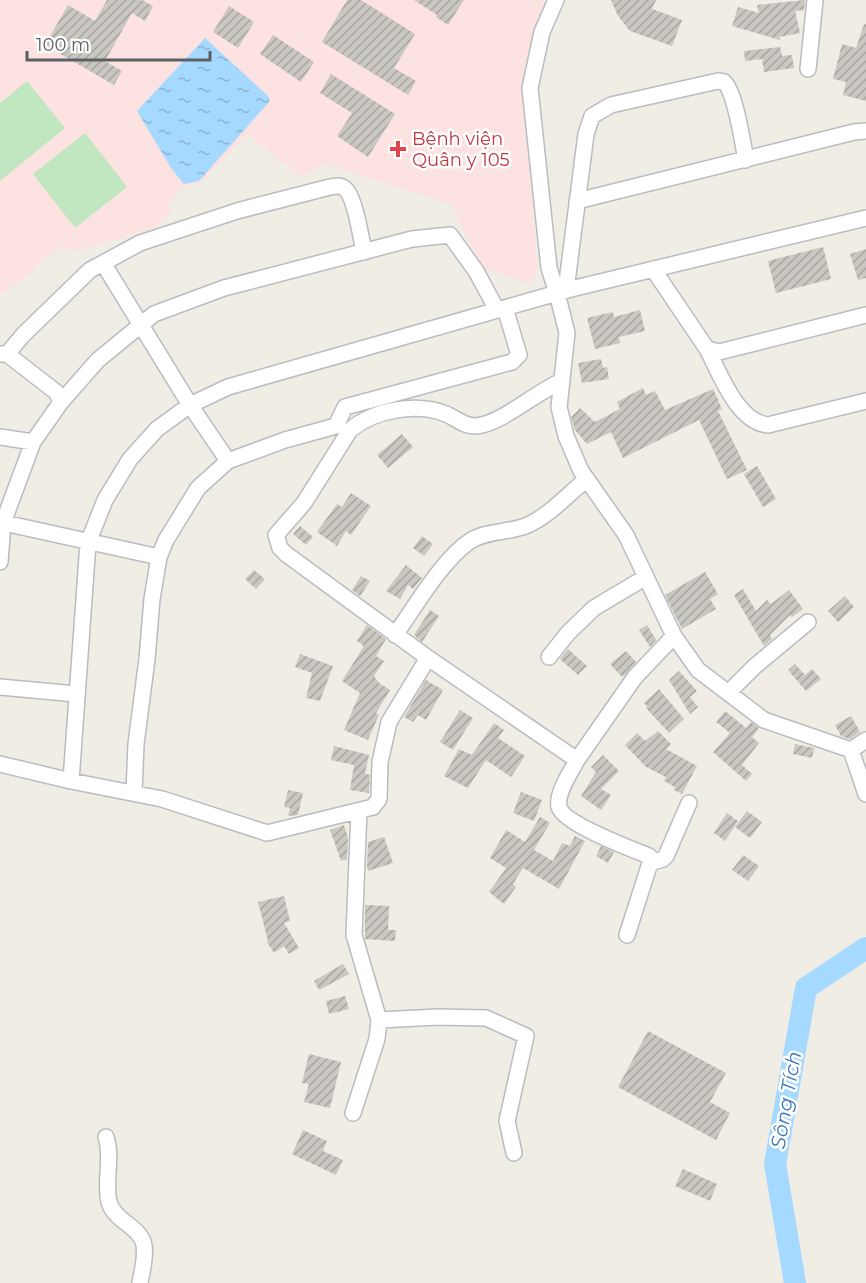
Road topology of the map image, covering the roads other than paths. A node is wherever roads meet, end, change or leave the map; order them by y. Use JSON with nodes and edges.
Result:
{"nodes":[{"id":1,"x":556,"y":0,"type":"edge"},
{"id":2,"x":815,"y":0,"type":"edge"},
{"id":3,"x":808,"y":69,"type":"dead end"},
{"id":4,"x":866,"y":131,"type":"edge"},
{"id":5,"x":746,"y":160,"type":"junction"},
{"id":6,"x":576,"y":201,"type":"junction"},
{"id":7,"x":866,"y":218,"type":"edge"},
{"id":8,"x":364,"y":252,"type":"junction"},
{"id":9,"x":103,"y":263,"type":"junction"},
{"id":10,"x":653,"y":269,"type":"junction"},
{"id":11,"x":561,"y":292,"type":"junction"},
{"id":12,"x":501,"y":309,"type":"junction"},
{"id":13,"x":866,"y":315,"type":"edge"},
{"id":14,"x":141,"y":325,"type":"junction"},
{"id":15,"x":707,"y":349,"type":"junction"},
{"id":16,"x":3,"y":354,"type":"edge"},
{"id":17,"x":561,"y":381,"type":"junction"},
{"id":18,"x":866,"y":401,"type":"edge"},
{"id":19,"x":61,"y":402,"type":"junction"},
{"id":20,"x":190,"y":405,"type":"junction"},
{"id":21,"x":0,"y":437,"type":"edge"},
{"id":22,"x":33,"y":442,"type":"junction"},
{"id":23,"x":228,"y":460,"type":"junction"},
{"id":24,"x":587,"y":479,"type":"junction"},
{"id":25,"x":2,"y":523,"type":"edge"},
{"id":26,"x":88,"y":543,"type":"junction"},
{"id":27,"x":159,"y":557,"type":"junction"},
{"id":28,"x":0,"y":562,"type":"edge"},
{"id":29,"x":646,"y":577,"type":"junction"},
{"id":30,"x":808,"y":622,"type":"dead end"},
{"id":31,"x":395,"y":635,"type":"junction"},
{"id":32,"x":674,"y":636,"type":"junction"},
{"id":33,"x":549,"y":657,"type":"dead end"},
{"id":34,"x":428,"y":658,"type":"junction"},
{"id":35,"x":0,"y":687,"type":"edge"},
{"id":36,"x":728,"y":693,"type":"junction"},
{"id":37,"x":76,"y":694,"type":"junction"},
{"id":38,"x":866,"y":740,"type":"edge"},
{"id":39,"x":851,"y":750,"type":"junction"},
{"id":40,"x":577,"y":760,"type":"junction"},
{"id":41,"x":0,"y":764,"type":"edge"},
{"id":42,"x":71,"y":781,"type":"junction"},
{"id":43,"x":134,"y":793,"type":"junction"},
{"id":44,"x":866,"y":794,"type":"edge"},
{"id":45,"x":689,"y":802,"type":"dead end"},
{"id":46,"x":359,"y":811,"type":"junction"},
{"id":47,"x":650,"y":863,"type":"junction"},
{"id":48,"x":627,"y":934,"type":"dead end"},
{"id":49,"x":379,"y":1020,"type":"junction"},
{"id":50,"x":353,"y":1113,"type":"dead end"},
{"id":51,"x":106,"y":1137,"type":"dead end"},
{"id":52,"x":514,"y":1153,"type":"dead end"},
{"id":53,"x":140,"y":1283,"type":"edge"}],
"edges":[{"from":1,"to":11,"type":"street"},
{"from":2,"to":3,"type":"street"},
{"from":4,"to":5,"type":"street"},
{"from":5,"to":6,"type":"street"},
{"from":5,"to":6,"type":"street"},
{"from":6,"to":11,"type":"street"},
{"from":7,"to":10,"type":"street"},
{"from":8,"to":9,"type":"street"},
{"from":8,"to":12,"type":"street"},
{"from":8,"to":14,"type":"street"},
{"from":9,"to":14,"type":"street"},
{"from":9,"to":16,"type":"street"},
{"from":10,"to":11,"type":"street"},
{"from":10,"to":15,"type":"street"},
{"from":11,"to":12,"type":"street"},
{"from":11,"to":17,"type":"street"},
{"from":12,"to":20,"type":"street"},
{"from":12,"to":23,"type":"street"},
{"from":13,"to":15,"type":"street"},
{"from":14,"to":19,"type":"street"},
{"from":14,"to":20,"type":"street"},
{"from":15,"to":18,"type":"street"},
{"from":16,"to":19,"type":"street"},
{"from":17,"to":24,"type":"street"},
{"from":17,"to":31,"type":"street"},
{"from":19,"to":22,"type":"street"},
{"from":20,"to":23,"type":"street"},
{"from":20,"to":26,"type":"street"},
{"from":21,"to":22,"type":"street"},
{"from":22,"to":25,"type":"street"},
{"from":23,"to":27,"type":"street"},
{"from":24,"to":29,"type":"street"},
{"from":24,"to":31,"type":"street"},
{"from":25,"to":26,"type":"street"},
{"from":25,"to":28,"type":"street"},
{"from":26,"to":27,"type":"street"},
{"from":26,"to":37,"type":"street"},
{"from":27,"to":43,"type":"street"},
{"from":29,"to":32,"type":"street"},
{"from":29,"to":33,"type":"street"},
{"from":30,"to":36,"type":"street"},
{"from":31,"to":34,"type":"street"},
{"from":32,"to":36,"type":"street"},
{"from":32,"to":40,"type":"street"},
{"from":34,"to":40,"type":"street"},
{"from":34,"to":46,"type":"street"},
{"from":35,"to":37,"type":"street"},
{"from":36,"to":39,"type":"street"},
{"from":37,"to":42,"type":"street"},
{"from":38,"to":39,"type":"street"},
{"from":39,"to":44,"type":"street"},
{"from":40,"to":47,"type":"street"},
{"from":41,"to":42,"type":"street"},
{"from":42,"to":43,"type":"street"},
{"from":43,"to":46,"type":"street"},
{"from":45,"to":47,"type":"street"},
{"from":46,"to":49,"type":"street"},
{"from":47,"to":48,"type":"street"},
{"from":49,"to":50,"type":"street"},
{"from":49,"to":52,"type":"street"},
{"from":51,"to":53,"type":"street"}]}
